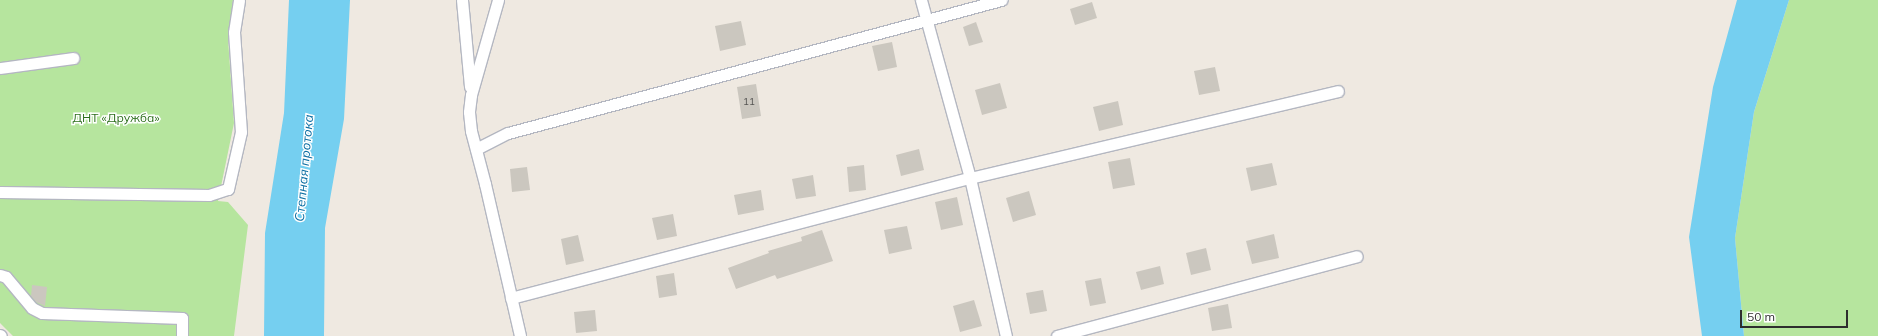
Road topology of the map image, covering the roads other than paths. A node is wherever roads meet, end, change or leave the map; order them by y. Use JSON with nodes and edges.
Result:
{"nodes":[{"id":1,"x":239,"y":0,"type":"edge"},
{"id":2,"x":462,"y":0,"type":"edge"},
{"id":3,"x":498,"y":0,"type":"edge"},
{"id":4,"x":922,"y":0,"type":"edge"},
{"id":5,"x":1000,"y":0,"type":"edge"},
{"id":6,"x":926,"y":19,"type":"junction"},
{"id":7,"x":73,"y":58,"type":"dead end"},
{"id":8,"x":0,"y":68,"type":"edge"},
{"id":9,"x":1338,"y":91,"type":"dead end"},
{"id":10,"x":471,"y":95,"type":"junction"},
{"id":11,"x":476,"y":149,"type":"junction"},
{"id":12,"x":970,"y":178,"type":"junction"},
{"id":13,"x":0,"y":192,"type":"edge"},
{"id":14,"x":1356,"y":256,"type":"dead end"},
{"id":15,"x":0,"y":275,"type":"edge"},
{"id":16,"x":511,"y":298,"type":"junction"},
{"id":17,"x":182,"y":336,"type":"edge"},
{"id":18,"x":520,"y":336,"type":"edge"},
{"id":19,"x":1006,"y":336,"type":"edge"},
{"id":20,"x":1057,"y":336,"type":"edge"}],
"edges":[{"from":1,"to":13,"type":"street"},
{"from":2,"to":10,"type":"street"},
{"from":3,"to":10,"type":"street"},
{"from":4,"to":6,"type":"street"},
{"from":5,"to":6,"type":"street"},
{"from":6,"to":11,"type":"street"},
{"from":6,"to":12,"type":"street"},
{"from":7,"to":8,"type":"street"},
{"from":9,"to":12,"type":"street"},
{"from":10,"to":11,"type":"street"},
{"from":11,"to":16,"type":"street"},
{"from":12,"to":16,"type":"street"},
{"from":12,"to":19,"type":"street"},
{"from":14,"to":20,"type":"street"},
{"from":15,"to":17,"type":"street"},
{"from":16,"to":18,"type":"street"}]}
